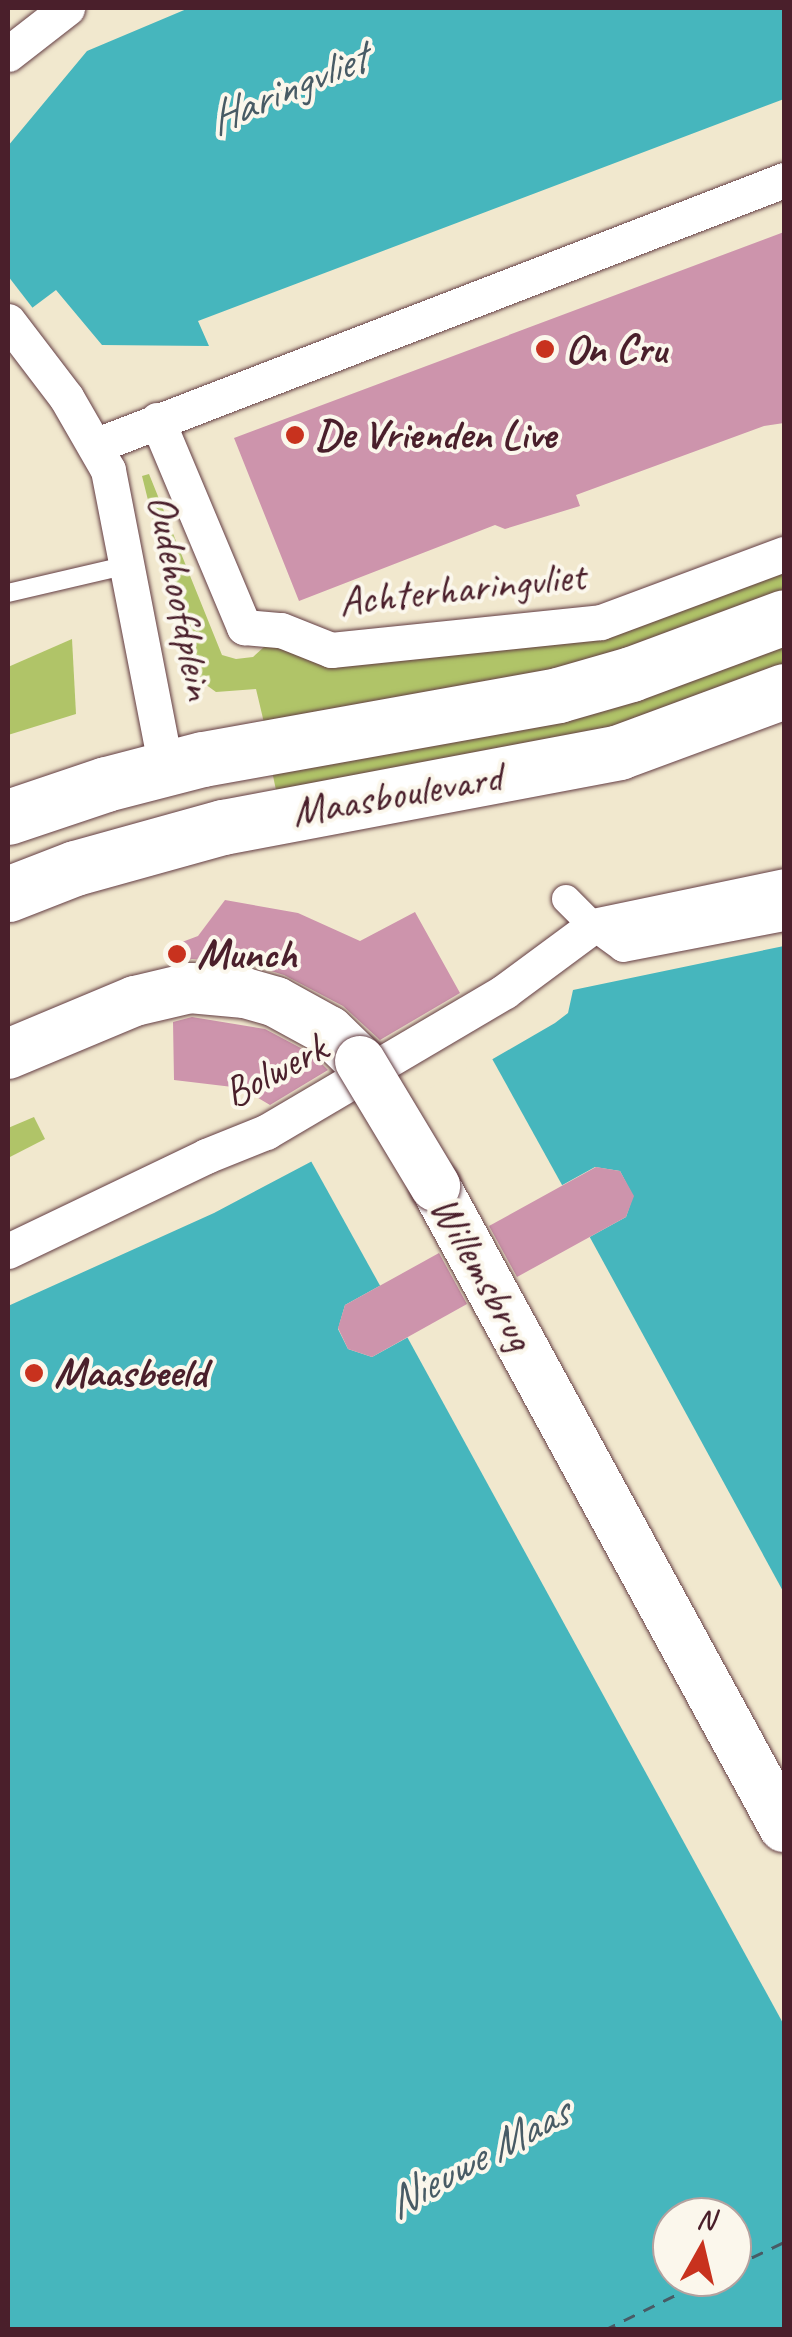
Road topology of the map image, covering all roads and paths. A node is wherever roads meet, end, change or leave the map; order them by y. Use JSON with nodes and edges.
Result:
{"nodes":[{"id":1,"x":66,"y":8,"type":"edge"},
{"id":2,"x":8,"y":54,"type":"edge"},
{"id":3,"x":784,"y":180,"type":"edge"},
{"id":4,"x":8,"y":321,"type":"edge"},
{"id":5,"x":157,"y":420,"type":"junction"},
{"id":6,"x":97,"y":445,"type":"junction"},
{"id":7,"x":784,"y":554,"type":"edge"},
{"id":8,"x":128,"y":565,"type":"junction"},
{"id":9,"x":8,"y":593,"type":"edge"},
{"id":10,"x":784,"y":617,"type":"edge"},
{"id":11,"x":784,"y":691,"type":"edge"},
{"id":12,"x":166,"y":768,"type":"junction"},
{"id":13,"x":8,"y":817,"type":"edge"},
{"id":14,"x":223,"y":827,"type":"junction"},
{"id":15,"x":784,"y":886,"type":"edge"},
{"id":16,"x":8,"y":894,"type":"edge"},
{"id":17,"x":566,"y":899,"type":"dead end"},
{"id":18,"x":784,"y":917,"type":"edge"},
{"id":19,"x":580,"y":934,"type":"junction"},
{"id":20,"x":8,"y":1054,"type":"edge"},
{"id":21,"x":8,"y":1251,"type":"edge"},
{"id":22,"x":784,"y":1827,"type":"edge"}],
"edges":[{"from":1,"to":2,"type":"street"},
{"from":3,"to":5,"type":"street"},
{"from":4,"to":6,"type":"street"},
{"from":5,"to":6,"type":"street"},
{"from":5,"to":7,"type":"street","name":"Achterharingvliet"},
{"from":6,"to":8,"type":"street","name":"Oudehoofdplein"},
{"from":8,"to":9,"type":"lane"},
{"from":8,"to":12,"type":"street","name":"Oudehoofdplein"},
{"from":10,"to":12,"type":"main road","name":"Maasboulevard"},
{"from":11,"to":14,"type":"main road","name":"Maasboulevard"},
{"from":12,"to":13,"type":"main road","name":"Maasboulevard"},
{"from":12,"to":14,"type":"main road"},
{"from":14,"to":16,"type":"main road","name":"Maasboulevard"},
{"from":15,"to":19,"type":"street"},
{"from":17,"to":19,"type":"street"},
{"from":18,"to":19,"type":"street"},
{"from":19,"to":21,"type":"street","name":"Bolwerk"},
{"from":20,"to":22,"type":"main road","name":"Willemsbrug","bridge":true}]}
